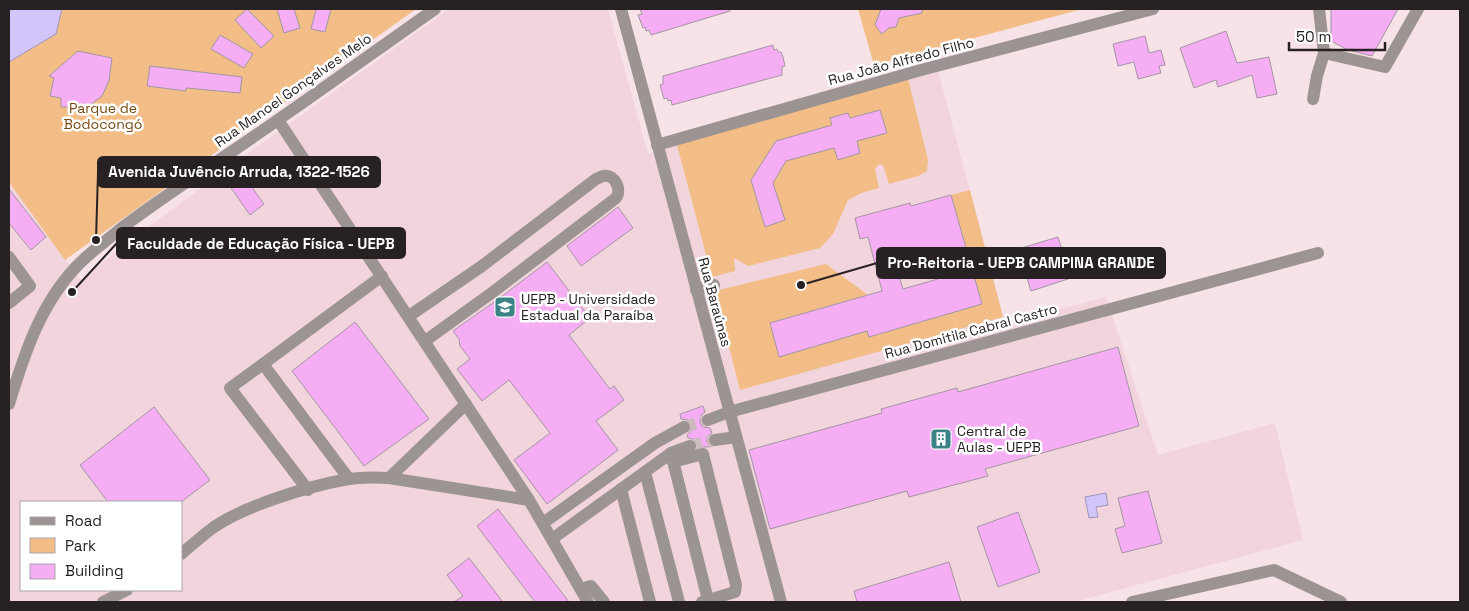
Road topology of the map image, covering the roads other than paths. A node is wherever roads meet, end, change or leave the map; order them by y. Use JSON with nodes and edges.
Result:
{"nodes":[{"id":1,"x":435,"y":9,"type":"edge"},
{"id":2,"x":620,"y":9,"type":"edge"},
{"id":3,"x":1153,"y":9,"type":"edge"},
{"id":4,"x":1319,"y":9,"type":"edge"},
{"id":5,"x":1418,"y":9,"type":"edge"},
{"id":6,"x":1324,"y":53,"type":"junction"},
{"id":7,"x":1313,"y":100,"type":"dead end"},
{"id":8,"x":278,"y":120,"type":"junction"},
{"id":9,"x":657,"y":145,"type":"junction"},
{"id":10,"x":1318,"y":253,"type":"dead end"},
{"id":11,"x":10,"y":262,"type":"edge"},
{"id":12,"x":382,"y":276,"type":"junction"},
{"id":13,"x":714,"y":285,"type":"dead end"},
{"id":14,"x":696,"y":290,"type":"junction"},
{"id":15,"x":9,"y":303,"type":"edge"},
{"id":16,"x":409,"y":316,"type":"junction"},
{"id":17,"x":425,"y":341,"type":"junction"},
{"id":18,"x":263,"y":364,"type":"junction"},
{"id":19,"x":9,"y":404,"type":"edge"},
{"id":20,"x":466,"y":404,"type":"junction"},
{"id":21,"x":729,"y":412,"type":"junction"},
{"id":22,"x":708,"y":420,"type":"tunnel mouth"},
{"id":23,"x":736,"y":437,"type":"junction"},
{"id":24,"x":715,"y":440,"type":"tunnel mouth"},
{"id":25,"x":672,"y":458,"type":"junction"},
{"id":26,"x":645,"y":472,"type":"junction"},
{"id":27,"x":389,"y":478,"type":"junction"},
{"id":28,"x":349,"y":479,"type":"junction"},
{"id":29,"x":621,"y":489,"type":"junction"},
{"id":30,"x":308,"y":490,"type":"junction"},
{"id":31,"x":530,"y":500,"type":"junction"},
{"id":32,"x":543,"y":523,"type":"junction"},
{"id":33,"x":552,"y":539,"type":"junction"},
{"id":34,"x":182,"y":553,"type":"edge"},
{"id":35,"x":581,"y":589,"type":"junction"},
{"id":36,"x":125,"y":591,"type":"edge"},
{"id":37,"x":705,"y":601,"type":"edge"},
{"id":38,"x":103,"y":602,"type":"edge"},
{"id":39,"x":588,"y":602,"type":"edge"},
{"id":40,"x":604,"y":602,"type":"edge"},
{"id":41,"x":650,"y":602,"type":"edge"},
{"id":42,"x":679,"y":602,"type":"edge"},
{"id":43,"x":781,"y":602,"type":"edge"},
{"id":44,"x":1132,"y":602,"type":"edge"},
{"id":45,"x":1341,"y":602,"type":"edge"}],
"edges":[{"from":1,"to":8,"type":"street","name":"Rua Manoel Gonçalves Melo"},
{"from":2,"to":9,"type":"street","name":"Rua Baraúnas"},
{"from":3,"to":9,"type":"street","name":"Rua João Alfredo Filho"},
{"from":4,"to":6,"type":"street"},
{"from":5,"to":6,"type":"street"},
{"from":6,"to":7,"type":"street"},
{"from":8,"to":12,"type":"street"},
{"from":8,"to":19,"type":"street","name":"Rua Manoel Gonçalves Melo"},
{"from":9,"to":14,"type":"street","name":"Rua Baraúnas"},
{"from":10,"to":21,"type":"street","name":"Rua Domitila Cabral Castro"},
{"from":11,"to":15,"type":"street"},
{"from":12,"to":16,"type":"street"},
{"from":12,"to":18,"type":"street"},
{"from":13,"to":14,"type":"street"},
{"from":14,"to":21,"type":"street","name":"Rua Baraúnas"},
{"from":16,"to":17,"type":"street"},
{"from":16,"to":17,"type":"street"},
{"from":17,"to":20,"type":"street"},
{"from":18,"to":28,"type":"street"},
{"from":18,"to":30,"type":"street"},
{"from":20,"to":27,"type":"street"},
{"from":20,"to":31,"type":"street"},
{"from":21,"to":22,"type":"street","name":"Rua Domitila Cabral Castro"},
{"from":21,"to":23,"type":"street","name":"Rua Baraúnas"},
{"from":23,"to":24,"type":"street"},
{"from":23,"to":43,"type":"street","name":"Rua Baraúnas"},
{"from":25,"to":26,"type":"street"},
{"from":25,"to":32,"type":"street"},
{"from":25,"to":37,"type":"street"},
{"from":25,"to":37,"type":"street"},
{"from":26,"to":29,"type":"street"},
{"from":26,"to":42,"type":"street"},
{"from":27,"to":28,"type":"street"},
{"from":27,"to":31,"type":"street"},
{"from":28,"to":30,"type":"street"},
{"from":29,"to":33,"type":"street"},
{"from":29,"to":41,"type":"street"},
{"from":30,"to":34,"type":"street"},
{"from":31,"to":32,"type":"street"},
{"from":32,"to":33,"type":"street"},
{"from":33,"to":35,"type":"street"},
{"from":35,"to":39,"type":"street"},
{"from":35,"to":40,"type":"street"},
{"from":36,"to":38,"type":"street"},
{"from":44,"to":45,"type":"street"}]}
